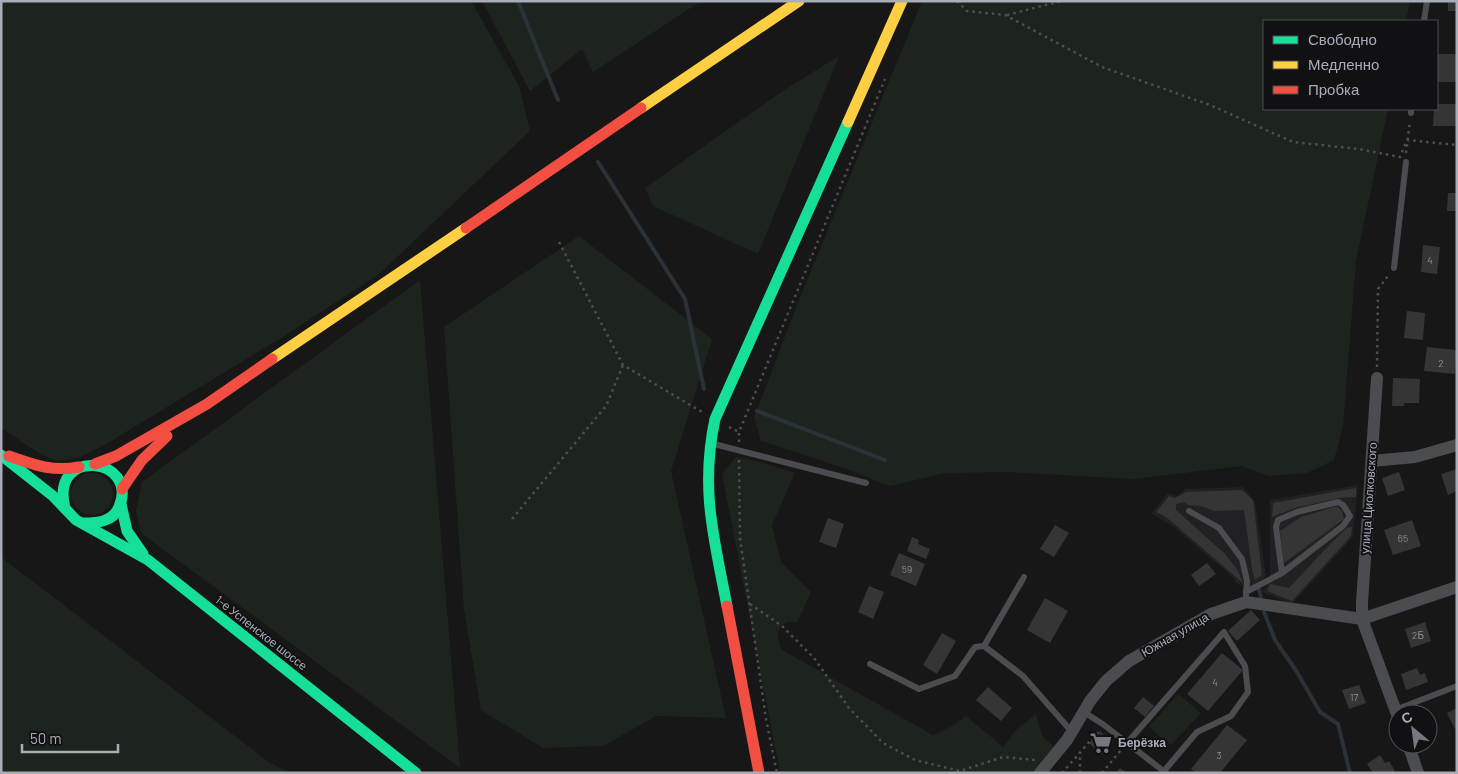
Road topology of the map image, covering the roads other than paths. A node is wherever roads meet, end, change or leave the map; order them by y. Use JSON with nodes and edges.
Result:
{"nodes":[{"id":1,"x":799,"y":1,"type":"edge"},
{"id":2,"x":902,"y":1,"type":"edge"},
{"id":3,"x":1427,"y":1,"type":"edge"},
{"id":4,"x":1424,"y":20,"type":"edge"},
{"id":5,"x":1406,"y":162,"type":"road end"},
{"id":6,"x":1394,"y":268,"type":"road end"},
{"id":7,"x":1377,"y":378,"type":"road end"},
{"id":8,"x":207,"y":404,"type":"junction"},
{"id":9,"x":709,"y":443,"type":"junction"},
{"id":10,"x":1457,"y":445,"type":"edge"},
{"id":11,"x":1,"y":454,"type":"edge"},
{"id":12,"x":1372,"y":461,"type":"junction"},
{"id":13,"x":94,"y":464,"type":"junction"},
{"id":14,"x":79,"y":467,"type":"junction"},
{"id":15,"x":866,"y":483,"type":"dead end"},
{"id":16,"x":122,"y":489,"type":"junction"},
{"id":17,"x":121,"y":504,"type":"junction"},
{"id":18,"x":65,"y":508,"type":"junction"},
{"id":19,"x":1189,"y":511,"type":"dead end"},
{"id":20,"x":83,"y":523,"type":"junction"},
{"id":21,"x":148,"y":560,"type":"junction"},
{"id":22,"x":1282,"y":573,"type":"junction"},
{"id":23,"x":1024,"y":577,"type":"dead end"},
{"id":24,"x":1457,"y":587,"type":"edge"},
{"id":25,"x":1246,"y":597,"type":"junction"},
{"id":26,"x":1362,"y":619,"type":"junction"},
{"id":27,"x":984,"y":646,"type":"junction"},
{"id":28,"x":870,"y":664,"type":"dead end"},
{"id":29,"x":1457,"y":686,"type":"edge"},
{"id":30,"x":1393,"y":704,"type":"edge"},
{"id":31,"x":1418,"y":704,"type":"edge"},
{"id":32,"x":1084,"y":712,"type":"junction"},
{"id":33,"x":1072,"y":732,"type":"junction"},
{"id":34,"x":1127,"y":743,"type":"junction"},
{"id":35,"x":1411,"y":754,"type":"edge"},
{"id":36,"x":1165,"y":772,"type":"edge"},
{"id":37,"x":416,"y":773,"type":"edge"},
{"id":38,"x":759,"y":773,"type":"edge"},
{"id":39,"x":1040,"y":773,"type":"edge"},
{"id":40,"x":1418,"y":773,"type":"edge"}],
"edges":[{"from":1,"to":8,"type":"main road"},
{"from":2,"to":9,"type":"main road"},
{"from":3,"to":4,"type":"lane"},
{"from":5,"to":6,"type":"lane"},
{"from":7,"to":12,"type":"street","name":"улица Циолковского"},
{"from":8,"to":13,"type":"main road"},
{"from":8,"to":16,"type":"main road"},
{"from":9,"to":15,"type":"lane"},
{"from":9,"to":38,"type":"main road"},
{"from":10,"to":12,"type":"street"},
{"from":11,"to":14,"type":"main road"},
{"from":11,"to":18,"type":"main road","name":"1-е Успенское шоссе"},
{"from":12,"to":26,"type":"street","name":"улица Циолковского"},
{"from":13,"to":14,"type":"main road"},
{"from":13,"to":16,"type":"main road"},
{"from":14,"to":18,"type":"main road"},
{"from":16,"to":17,"type":"main road"},
{"from":17,"to":20,"type":"main road"},
{"from":17,"to":21,"type":"main road"},
{"from":18,"to":20,"type":"main road","name":"1-е Успенское шоссе"},
{"from":19,"to":25,"type":"lane"},
{"from":20,"to":21,"type":"main road","name":"1-е Успенское шоссе"},
{"from":21,"to":37,"type":"main road","name":"1-е Успенское шоссе"},
{"from":22,"to":22,"type":"lane"},
{"from":22,"to":25,"type":"lane"},
{"from":23,"to":27,"type":"lane"},
{"from":24,"to":26,"type":"street"},
{"from":25,"to":26,"type":"street","name":"Южная улица"},
{"from":25,"to":32,"type":"street","name":"Южная улица"},
{"from":26,"to":30,"type":"street"},
{"from":27,"to":28,"type":"lane"},
{"from":27,"to":33,"type":"lane"},
{"from":29,"to":31,"type":"lane"},
{"from":32,"to":33,"type":"street","name":"Южная улица"},
{"from":32,"to":34,"type":"lane"},
{"from":33,"to":39,"type":"street","name":"Южная улица"},
{"from":34,"to":36,"type":"lane"},
{"from":34,"to":36,"type":"lane"},
{"from":35,"to":40,"type":"street"}]}
